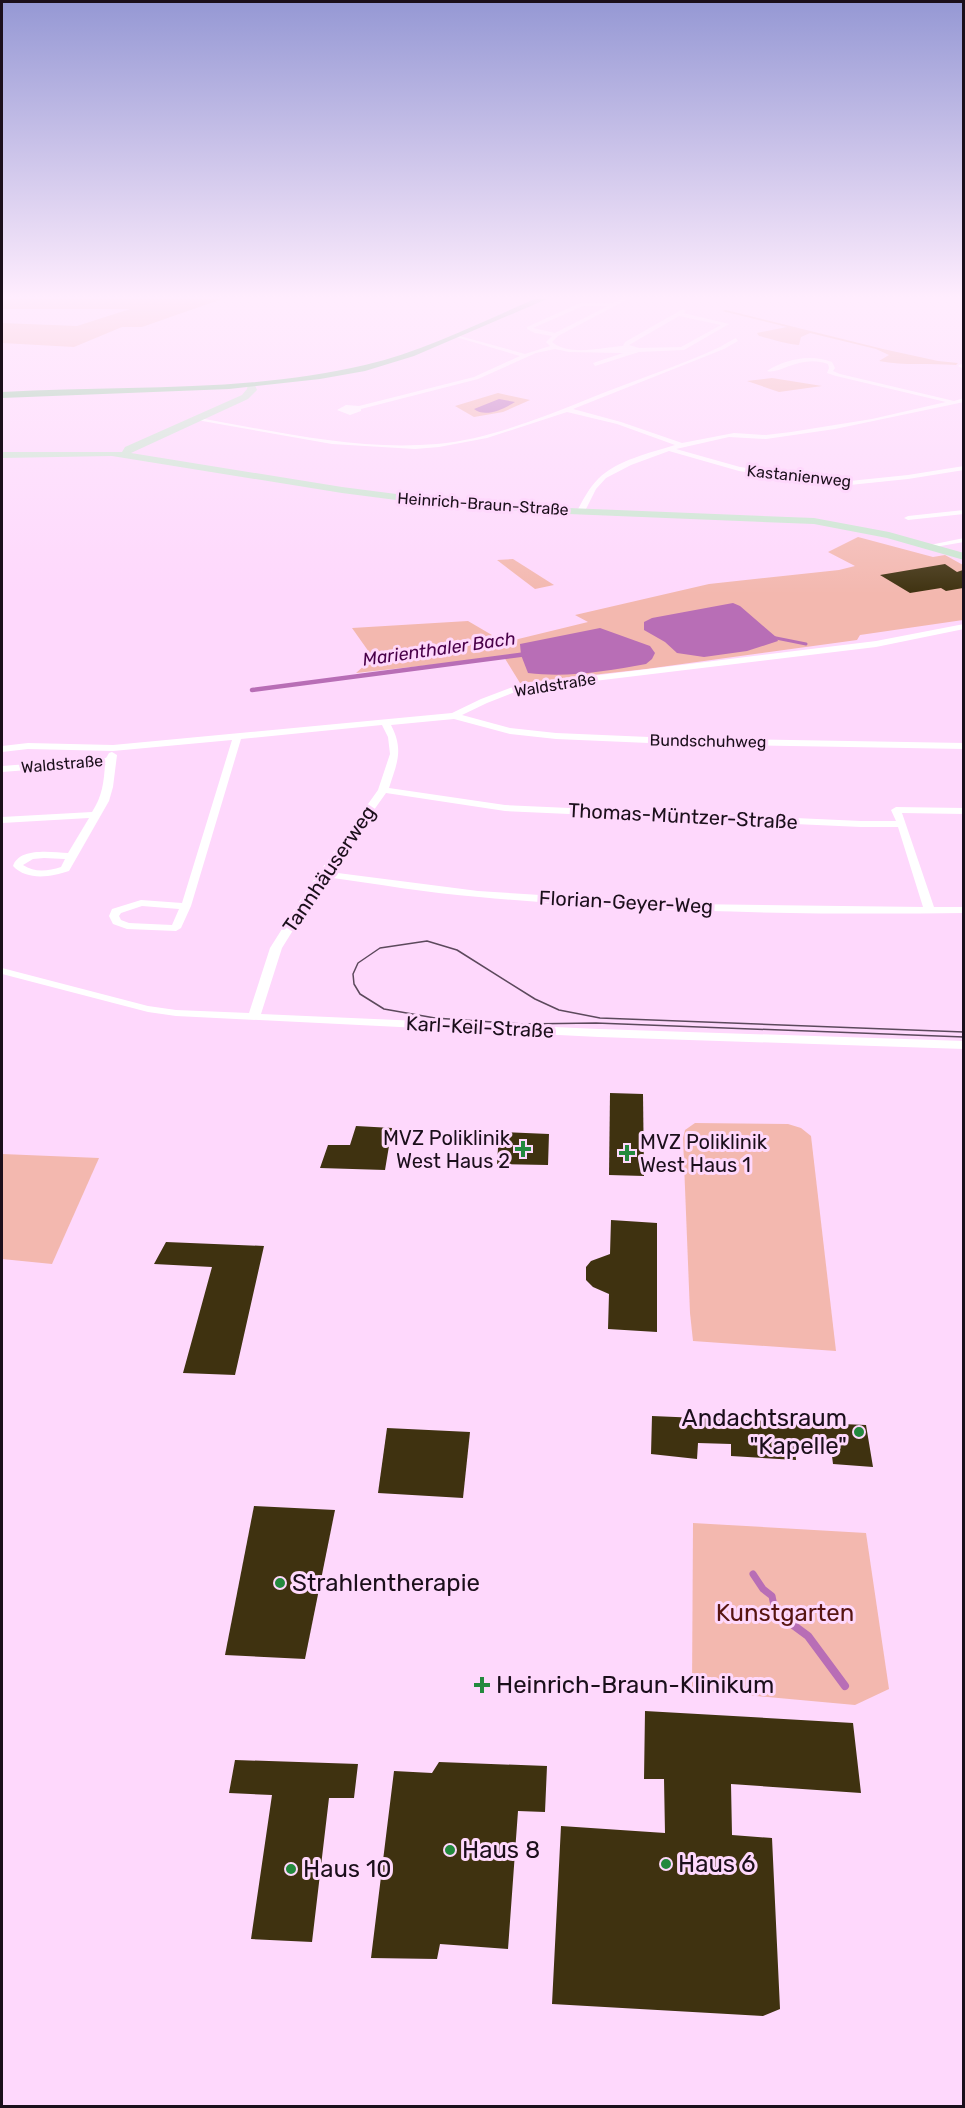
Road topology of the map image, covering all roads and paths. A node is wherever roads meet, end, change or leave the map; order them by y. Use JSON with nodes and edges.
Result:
{"nodes":[{"id":1,"x":244,"y":397,"type":"edge"},
{"id":2,"x":400,"y":397,"type":"edge"},
{"id":3,"x":599,"y":397,"type":"edge"},
{"id":4,"x":933,"y":397,"type":"edge"},
{"id":5,"x":963,"y":400,"type":"edge"},
{"id":6,"x":953,"y":402,"type":"junction"},
{"id":7,"x":358,"y":408,"type":"dead end"},
{"id":8,"x":567,"y":410,"type":"junction"},
{"id":9,"x":194,"y":419,"type":"junction"},
{"id":10,"x":684,"y":446,"type":"junction"},
{"id":11,"x":672,"y":450,"type":"junction"},
{"id":12,"x":2,"y":455,"type":"edge"},
{"id":13,"x":126,"y":455,"type":"junction"},
{"id":14,"x":963,"y":468,"type":"edge"},
{"id":15,"x":581,"y":511,"type":"junction"},
{"id":16,"x":963,"y":512,"type":"edge"},
{"id":17,"x":908,"y":518,"type":"dead end"},
{"id":18,"x":963,"y":540,"type":"edge"},
{"id":19,"x":929,"y":546,"type":"junction"},
{"id":20,"x":963,"y":557,"type":"edge"},
{"id":21,"x":963,"y":626,"type":"edge"},
{"id":22,"x":454,"y":716,"type":"junction"},
{"id":23,"x":385,"y":722,"type":"junction"},
{"id":24,"x":237,"y":737,"type":"junction"},
{"id":25,"x":963,"y":746,"type":"edge"},
{"id":26,"x":113,"y":748,"type":"junction"},
{"id":27,"x":2,"y":749,"type":"edge"},
{"id":28,"x":110,"y":761,"type":"junction"},
{"id":29,"x":2,"y":769,"type":"edge"},
{"id":30,"x":383,"y":790,"type":"junction"},
{"id":31,"x":963,"y":811,"type":"edge"},
{"id":32,"x":95,"y":815,"type":"junction"},
{"id":33,"x":2,"y":820,"type":"edge"},
{"id":34,"x":902,"y":824,"type":"junction"},
{"id":35,"x":71,"y":856,"type":"dead end"},
{"id":36,"x":324,"y":874,"type":"junction"},
{"id":37,"x":186,"y":906,"type":"junction"},
{"id":38,"x":963,"y":910,"type":"edge"},
{"id":39,"x":930,"y":912,"type":"junction"},
{"id":40,"x":2,"y":971,"type":"edge"},
{"id":41,"x":254,"y":1017,"type":"junction"},
{"id":42,"x":963,"y":1045,"type":"edge"}],
"edges":[{"from":1,"to":9,"type":"street"},
{"from":2,"to":7,"type":"street"},
{"from":3,"to":8,"type":"street"},
{"from":4,"to":6,"type":"street"},
{"from":5,"to":6,"type":"street"},
{"from":6,"to":10,"type":"street"},
{"from":8,"to":9,"type":"street"},
{"from":8,"to":10,"type":"street"},
{"from":9,"to":13,"type":"street"},
{"from":10,"to":11,"type":"street"},
{"from":11,"to":14,"type":"street","name":"Kastanienweg"},
{"from":11,"to":15,"type":"street"},
{"from":12,"to":13,"type":"street","name":"Heinrich-Braun-Straße"},
{"from":13,"to":15,"type":"street","name":"Heinrich-Braun-Straße"},
{"from":15,"to":19,"type":"street","name":"Heinrich-Braun-Straße"},
{"from":16,"to":17,"type":"street"},
{"from":18,"to":19,"type":"street"},
{"from":19,"to":20,"type":"street","name":"Heinrich-Braun-Straße"},
{"from":21,"to":22,"type":"street","name":"Waldstraße"},
{"from":22,"to":23,"type":"street","name":"Waldstraße"},
{"from":22,"to":25,"type":"street","name":"Bundschuhweg"},
{"from":23,"to":24,"type":"street","name":"Waldstraße"},
{"from":23,"to":30,"type":"street","name":"Tannhäuserweg"},
{"from":24,"to":26,"type":"street","name":"Waldstraße"},
{"from":24,"to":37,"type":"street"},
{"from":26,"to":27,"type":"street","name":"Waldstraße"},
{"from":26,"to":28,"type":"street","name":"Waldstraße"},
{"from":28,"to":29,"type":"street","name":"Waldstraße"},
{"from":28,"to":32,"type":"street"},
{"from":30,"to":34,"type":"street","name":"Thomas-Müntzer-Straße"},
{"from":30,"to":36,"type":"street","name":"Tannhäuserweg"},
{"from":31,"to":34,"type":"street"},
{"from":32,"to":33,"type":"street"},
{"from":32,"to":35,"type":"street"},
{"from":34,"to":39,"type":"street"},
{"from":36,"to":39,"type":"street","name":"Florian-Geyer-Weg"},
{"from":36,"to":41,"type":"street","name":"Tannhäuserweg"},
{"from":37,"to":37,"type":"street"},
{"from":38,"to":39,"type":"street","name":"Florian-Geyer-Weg"},
{"from":40,"to":41,"type":"street","name":"Karl-Keil-Straße"},
{"from":41,"to":42,"type":"street","name":"Karl-Keil-Straße"}]}
